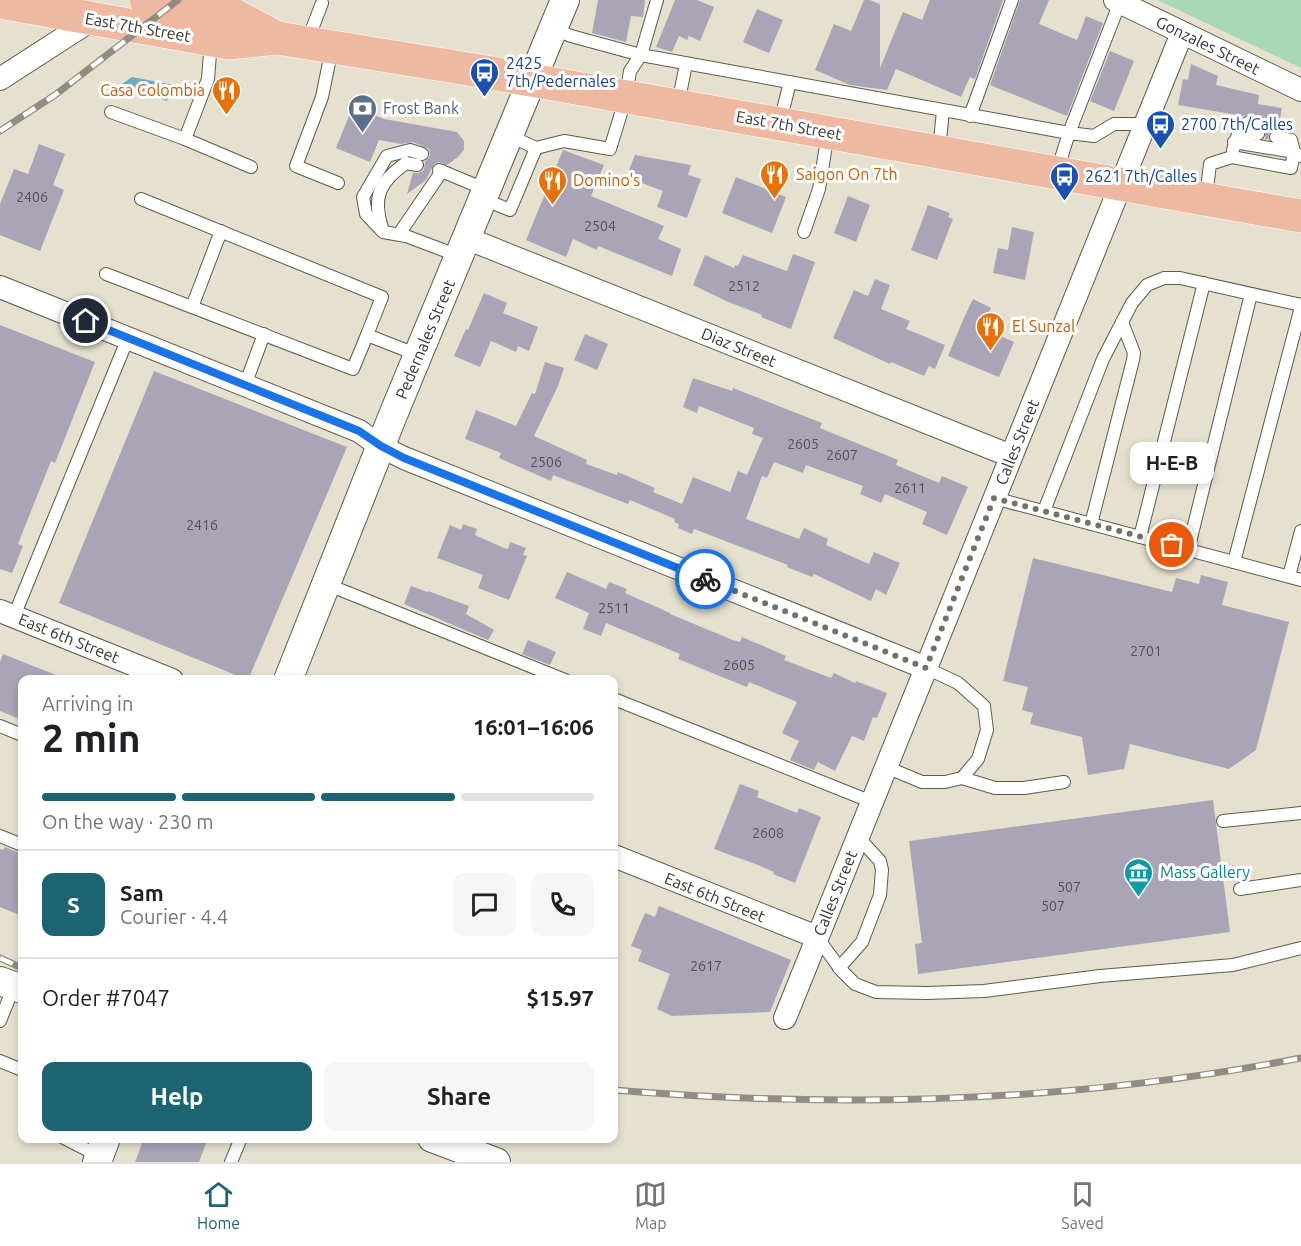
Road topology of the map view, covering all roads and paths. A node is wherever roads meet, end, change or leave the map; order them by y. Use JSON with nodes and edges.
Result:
{"nodes":[{"id":1,"x":146,"y":0,"type":"edge"},
{"id":2,"x":565,"y":0,"type":"edge"},
{"id":3,"x":657,"y":0,"type":"edge"},
{"id":4,"x":1012,"y":0,"type":"edge"},
{"id":5,"x":1118,"y":1,"type":"edge"},
{"id":6,"x":0,"y":2,"type":"edge"},
{"id":7,"x":322,"y":3,"type":"dead end"},
{"id":8,"x":93,"y":19,"type":"junction"},
{"id":9,"x":554,"y":29,"type":"junction"},
{"id":10,"x":1182,"y":33,"type":"junction"},
{"id":11,"x":212,"y":40,"type":"junction"},
{"id":12,"x":305,"y":43,"type":"junction"},
{"id":13,"x":641,"y":55,"type":"junction"},
{"id":14,"x":686,"y":64,"type":"junction"},
{"id":15,"x":0,"y":80,"type":"edge"},
{"id":16,"x":533,"y":80,"type":"junction"},
{"id":17,"x":790,"y":82,"type":"junction"},
{"id":18,"x":1301,"y":90,"type":"edge"},
{"id":19,"x":626,"y":97,"type":"junction"},
{"id":20,"x":677,"y":105,"type":"junction"},
{"id":21,"x":943,"y":111,"type":"junction"},
{"id":22,"x":111,"y":112,"type":"dead end"},
{"id":23,"x":970,"y":116,"type":"junction"},
{"id":24,"x":780,"y":123,"type":"junction"},
{"id":25,"x":1144,"y":124,"type":"junction"},
{"id":26,"x":1259,"y":128,"type":"dead end"},
{"id":27,"x":828,"y":132,"type":"junction"},
{"id":28,"x":1278,"y":132,"type":"dead end"},
{"id":29,"x":1069,"y":133,"type":"junction"},
{"id":30,"x":510,"y":136,"type":"junction"},
{"id":31,"x":1237,"y":137,"type":"junction"},
{"id":32,"x":185,"y":139,"type":"junction"},
{"id":33,"x":536,"y":148,"type":"junction"},
{"id":34,"x":939,"y":151,"type":"junction"},
{"id":35,"x":1297,"y":154,"type":"edge"},
{"id":36,"x":1232,"y":157,"type":"junction"},
{"id":37,"x":420,"y":159,"type":"dead end"},
{"id":38,"x":251,"y":166,"type":"dead end"},
{"id":39,"x":1057,"y":171,"type":"junction"},
{"id":40,"x":338,"y":183,"type":"dead end"},
{"id":41,"x":1121,"y":183,"type":"junction"},
{"id":42,"x":485,"y":195,"type":"junction"},
{"id":43,"x":1206,"y":198,"type":"junction"},
{"id":44,"x":141,"y":200,"type":"dead end"},
{"id":45,"x":1301,"y":216,"type":"edge"},
{"id":46,"x":221,"y":231,"type":"junction"},
{"id":47,"x":804,"y":232,"type":"dead end"},
{"id":48,"x":399,"y":234,"type":"junction"},
{"id":49,"x":463,"y":247,"type":"junction"},
{"id":50,"x":106,"y":274,"type":"dead end"},
{"id":51,"x":1204,"y":284,"type":"junction"},
{"id":52,"x":0,"y":287,"type":"edge"},
{"id":53,"x":1251,"y":294,"type":"junction"},
{"id":54,"x":1301,"y":306,"type":"edge"},
{"id":55,"x":192,"y":307,"type":"junction"},
{"id":56,"x":1122,"y":322,"type":"junction"},
{"id":57,"x":264,"y":334,"type":"junction"},
{"id":58,"x":367,"y":335,"type":"junction"},
{"id":59,"x":128,"y":338,"type":"junction"},
{"id":60,"x":418,"y":355,"type":"junction"},
{"id":61,"x":244,"y":385,"type":"junction"},
{"id":62,"x":381,"y":446,"type":"junction"},
{"id":63,"x":1011,"y":456,"type":"junction"},
{"id":64,"x":994,"y":498,"type":"junction"},
{"id":65,"x":1044,"y":512,"type":"junction"},
{"id":66,"x":1091,"y":524,"type":"junction"},
{"id":67,"x":1301,"y":531,"type":"edge"},
{"id":68,"x":1140,"y":537,"type":"junction"},
{"id":69,"x":1188,"y":550,"type":"junction"},
{"id":70,"x":1234,"y":562,"type":"junction"},
{"id":71,"x":1295,"y":578,"type":"edge"},
{"id":72,"x":326,"y":584,"type":"junction"},
{"id":73,"x":7,"y":614,"type":"edge"},
{"id":74,"x":926,"y":668,"type":"junction"},
{"id":75,"x":160,"y":675,"type":"edge"},
{"id":76,"x":290,"y":675,"type":"edge"},
{"id":77,"x":553,"y":675,"type":"edge"},
{"id":78,"x":618,"y":701,"type":"edge"},
{"id":79,"x":0,"y":726,"type":"edge"},
{"id":80,"x":18,"y":733,"type":"edge"},
{"id":81,"x":886,"y":767,"type":"junction"},
{"id":82,"x":962,"y":778,"type":"junction"},
{"id":83,"x":1064,"y":782,"type":"dead end"},
{"id":84,"x":872,"y":802,"type":"junction"},
{"id":85,"x":1301,"y":813,"type":"edge"},
{"id":86,"x":1223,"y":821,"type":"dead end"},
{"id":87,"x":0,"y":836,"type":"edge"},
{"id":88,"x":858,"y":837,"type":"junction"},
{"id":89,"x":18,"y":843,"type":"edge"},
{"id":90,"x":618,"y":858,"type":"edge"},
{"id":91,"x":1301,"y":880,"type":"edge"},
{"id":92,"x":1240,"y":889,"type":"dead end"},
{"id":93,"x":817,"y":937,"type":"junction"},
{"id":94,"x":1301,"y":948,"type":"edge"},
{"id":95,"x":839,"y":968,"type":"junction"},
{"id":96,"x":12,"y":986,"type":"edge"},
{"id":97,"x":785,"y":1018,"type":"dead end"},
{"id":98,"x":0,"y":1020,"type":"edge"},
{"id":99,"x":0,"y":1061,"type":"edge"},
{"id":100,"x":18,"y":1068,"type":"edge"},
{"id":101,"x":77,"y":1143,"type":"edge"},
{"id":102,"x":239,"y":1143,"type":"edge"},
{"id":103,"x":445,"y":1143,"type":"edge"},
{"id":104,"x":101,"y":1152,"type":"edge"},
{"id":105,"x":231,"y":1162,"type":"edge"},
{"id":106,"x":496,"y":1162,"type":"edge"}],
"edges":[{"from":1,"to":12,"type":"main road","name":"East 7th Street"},
{"from":2,"to":9,"type":"street","name":"Pedernales Street"},
{"from":3,"to":13,"type":"lane"},
{"from":4,"to":23,"type":"lane"},
{"from":5,"to":10,"type":"street","name":"Gonzales Street"},
{"from":5,"to":29,"type":"lane"},
{"from":6,"to":8,"type":"main road","name":"East 7th Street"},
{"from":7,"to":12,"type":"lane"},
{"from":8,"to":11,"type":"main road","name":"East 7th Street"},
{"from":8,"to":15,"type":"street"},
{"from":9,"to":13,"type":"lane"},
{"from":9,"to":16,"type":"street","name":"Pedernales Street"},
{"from":10,"to":18,"type":"street","name":"Gonzales Street"},
{"from":10,"to":25,"type":"street","name":"Calles Street"},
{"from":11,"to":12,"type":"main road","name":"East 7th Street"},
{"from":11,"to":32,"type":"lane"},
{"from":12,"to":16,"type":"main road","name":"East 7th Street"},
{"from":12,"to":40,"type":"lane"},
{"from":13,"to":14,"type":"lane"},
{"from":13,"to":19,"type":"lane"},
{"from":14,"to":17,"type":"lane"},
{"from":14,"to":20,"type":"lane"},
{"from":16,"to":19,"type":"main road","name":"East 7th Street"},
{"from":16,"to":30,"type":"street","name":"Pedernales Street"},
{"from":17,"to":21,"type":"lane"},
{"from":17,"to":24,"type":"lane"},
{"from":19,"to":20,"type":"main road","name":"East 7th Street"},
{"from":19,"to":33,"type":"lane"},
{"from":20,"to":24,"type":"main road","name":"East 7th Street"},
{"from":21,"to":23,"type":"lane"},
{"from":21,"to":34,"type":"lane"},
{"from":22,"to":32,"type":"lane"},
{"from":23,"to":29,"type":"lane"},
{"from":24,"to":27,"type":"main road","name":"East 7th Street"},
{"from":25,"to":29,"type":"lane"},
{"from":25,"to":41,"type":"street","name":"Calles Street"},
{"from":26,"to":31,"type":"lane"},
{"from":27,"to":34,"type":"main road","name":"East 7th Street"},
{"from":27,"to":47,"type":"lane"},
{"from":28,"to":35,"type":"lane"},
{"from":29,"to":39,"type":"lane"},
{"from":30,"to":33,"type":"lane"},
{"from":30,"to":42,"type":"street","name":"Pedernales Street"},
{"from":31,"to":35,"type":"lane"},
{"from":31,"to":36,"type":"lane"},
{"from":32,"to":38,"type":"lane"},
{"from":33,"to":42,"type":"lane"},
{"from":34,"to":39,"type":"main road","name":"East 7th Street"},
{"from":35,"to":36,"type":"lane"},
{"from":36,"to":43,"type":"lane"},
{"from":37,"to":48,"type":"lane"},
{"from":39,"to":41,"type":"main road","name":"East 7th Street"},
{"from":41,"to":43,"type":"main road","name":"East 7th Street"},
{"from":41,"to":63,"type":"street","name":"Calles Street"},
{"from":42,"to":48,"type":"lane"},
{"from":42,"to":49,"type":"street","name":"Pedernales Street"},
{"from":43,"to":45,"type":"main road","name":"East 7th Street"},
{"from":44,"to":46,"type":"lane"},
{"from":46,"to":55,"type":"lane"},
{"from":46,"to":58,"type":"lane"},
{"from":48,"to":49,"type":"lane"},
{"from":49,"to":60,"type":"street","name":"Pedernales Street"},
{"from":49,"to":63,"type":"street","name":"Diaz Street"},
{"from":50,"to":55,"type":"lane"},
{"from":51,"to":53,"type":"lane"},
{"from":51,"to":56,"type":"lane"},
{"from":51,"to":68,"type":"lane"},
{"from":52,"to":59,"type":"street"},
{"from":53,"to":54,"type":"lane"},
{"from":53,"to":69,"type":"lane"},
{"from":54,"to":70,"type":"lane"},
{"from":55,"to":57,"type":"lane"},
{"from":56,"to":65,"type":"lane"},
{"from":56,"to":66,"type":"lane"},
{"from":57,"to":58,"type":"lane"},
{"from":57,"to":61,"type":"lane"},
{"from":58,"to":60,"type":"lane"},
{"from":59,"to":61,"type":"street"},
{"from":59,"to":73,"type":"lane"},
{"from":60,"to":62,"type":"street","name":"Pedernales Street"},
{"from":61,"to":62,"type":"street"},
{"from":62,"to":72,"type":"street","name":"Pedernales Street"},
{"from":62,"to":74,"type":"street"},
{"from":63,"to":64,"type":"street","name":"Calles Street"},
{"from":64,"to":65,"type":"lane"},
{"from":64,"to":74,"type":"street","name":"Calles Street"},
{"from":65,"to":66,"type":"lane"},
{"from":66,"to":68,"type":"lane"},
{"from":67,"to":71,"type":"lane"},
{"from":68,"to":69,"type":"lane"},
{"from":69,"to":70,"type":"lane"},
{"from":70,"to":71,"type":"lane"},
{"from":72,"to":76,"type":"street","name":"Pedernales Street"},
{"from":72,"to":77,"type":"lane"},
{"from":73,"to":75,"type":"street","name":"East 6th Street"},
{"from":74,"to":81,"type":"street","name":"Calles Street"},
{"from":74,"to":82,"type":"lane"},
{"from":78,"to":84,"type":"lane"},
{"from":79,"to":80,"type":"lane"},
{"from":81,"to":82,"type":"lane"},
{"from":81,"to":84,"type":"street","name":"Calles Street"},
{"from":82,"to":83,"type":"lane"},
{"from":84,"to":88,"type":"street","name":"Calles Street"},
{"from":85,"to":86,"type":"lane"},
{"from":87,"to":89,"type":"lane"},
{"from":88,"to":93,"type":"street","name":"Calles Street"},
{"from":88,"to":95,"type":"lane"},
{"from":90,"to":93,"type":"street","name":"East 6th Street"},
{"from":91,"to":92,"type":"lane"},
{"from":93,"to":95,"type":"lane"},
{"from":93,"to":97,"type":"street","name":"Calles Street"},
{"from":94,"to":95,"type":"lane"},
{"from":96,"to":98,"type":"lane"},
{"from":99,"to":100,"type":"lane"},
{"from":101,"to":104,"type":"lane"},
{"from":102,"to":105,"type":"lane"},
{"from":103,"to":106,"type":"street"}]}
